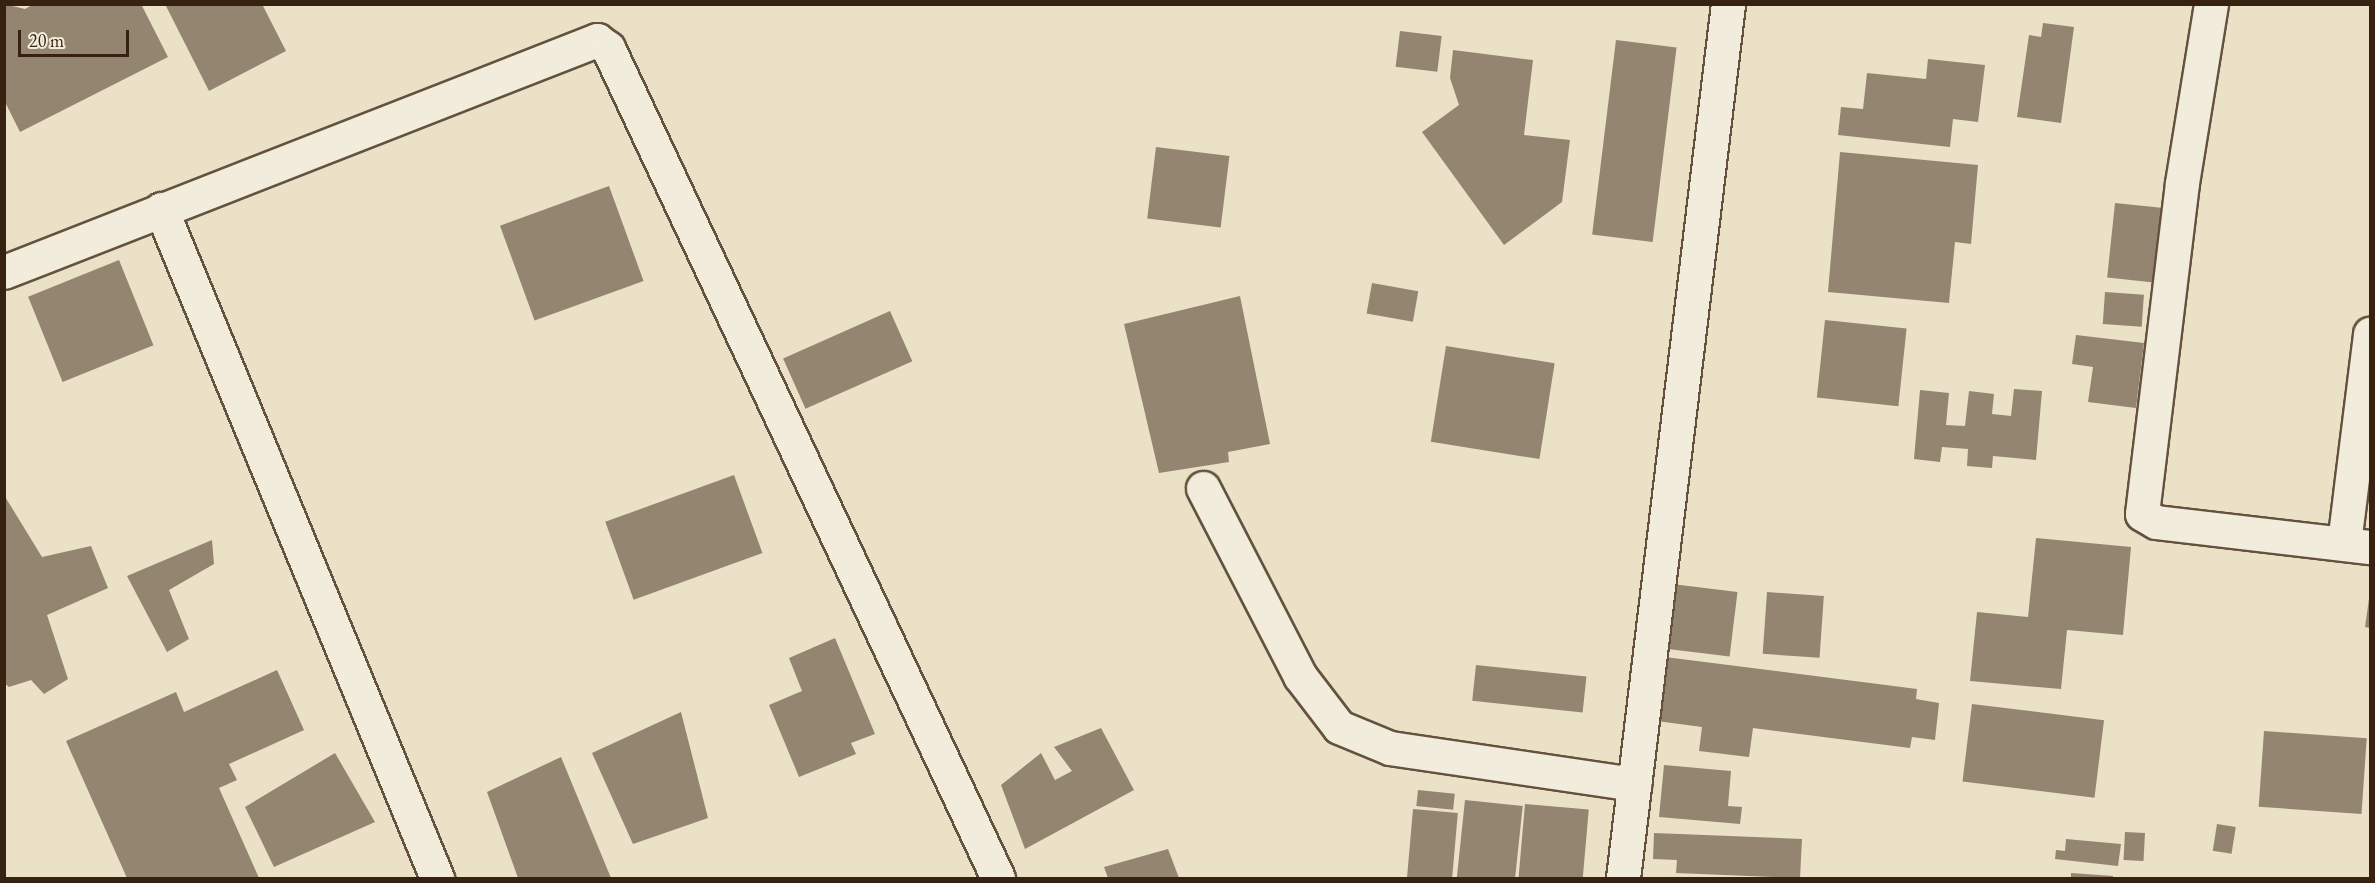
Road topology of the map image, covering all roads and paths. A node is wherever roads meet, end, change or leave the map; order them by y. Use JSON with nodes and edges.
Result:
{"nodes":[{"id":1,"x":1728,"y":4,"type":"edge"},
{"id":2,"x":2211,"y":4,"type":"edge"},
{"id":3,"x":161,"y":209,"type":"junction"},
{"id":4,"x":4,"y":272,"type":"edge"},
{"id":5,"x":2370,"y":334,"type":"edge"},
{"id":6,"x":1203,"y":488,"type":"dead end"},
{"id":7,"x":2357,"y":545,"type":"edge"},
{"id":8,"x":1634,"y":784,"type":"junction"},
{"id":9,"x":991,"y":877,"type":"edge"},
{"id":10,"x":437,"y":879,"type":"edge"},
{"id":11,"x":1623,"y":879,"type":"edge"}],
"edges":[{"from":1,"to":8,"type":"street"},
{"from":2,"to":7,"type":"street"},
{"from":3,"to":4,"type":"street"},
{"from":3,"to":9,"type":"street"},
{"from":3,"to":10,"type":"street"},
{"from":5,"to":7,"type":"street"},
{"from":6,"to":8,"type":"street"},
{"from":8,"to":11,"type":"street"}]}
